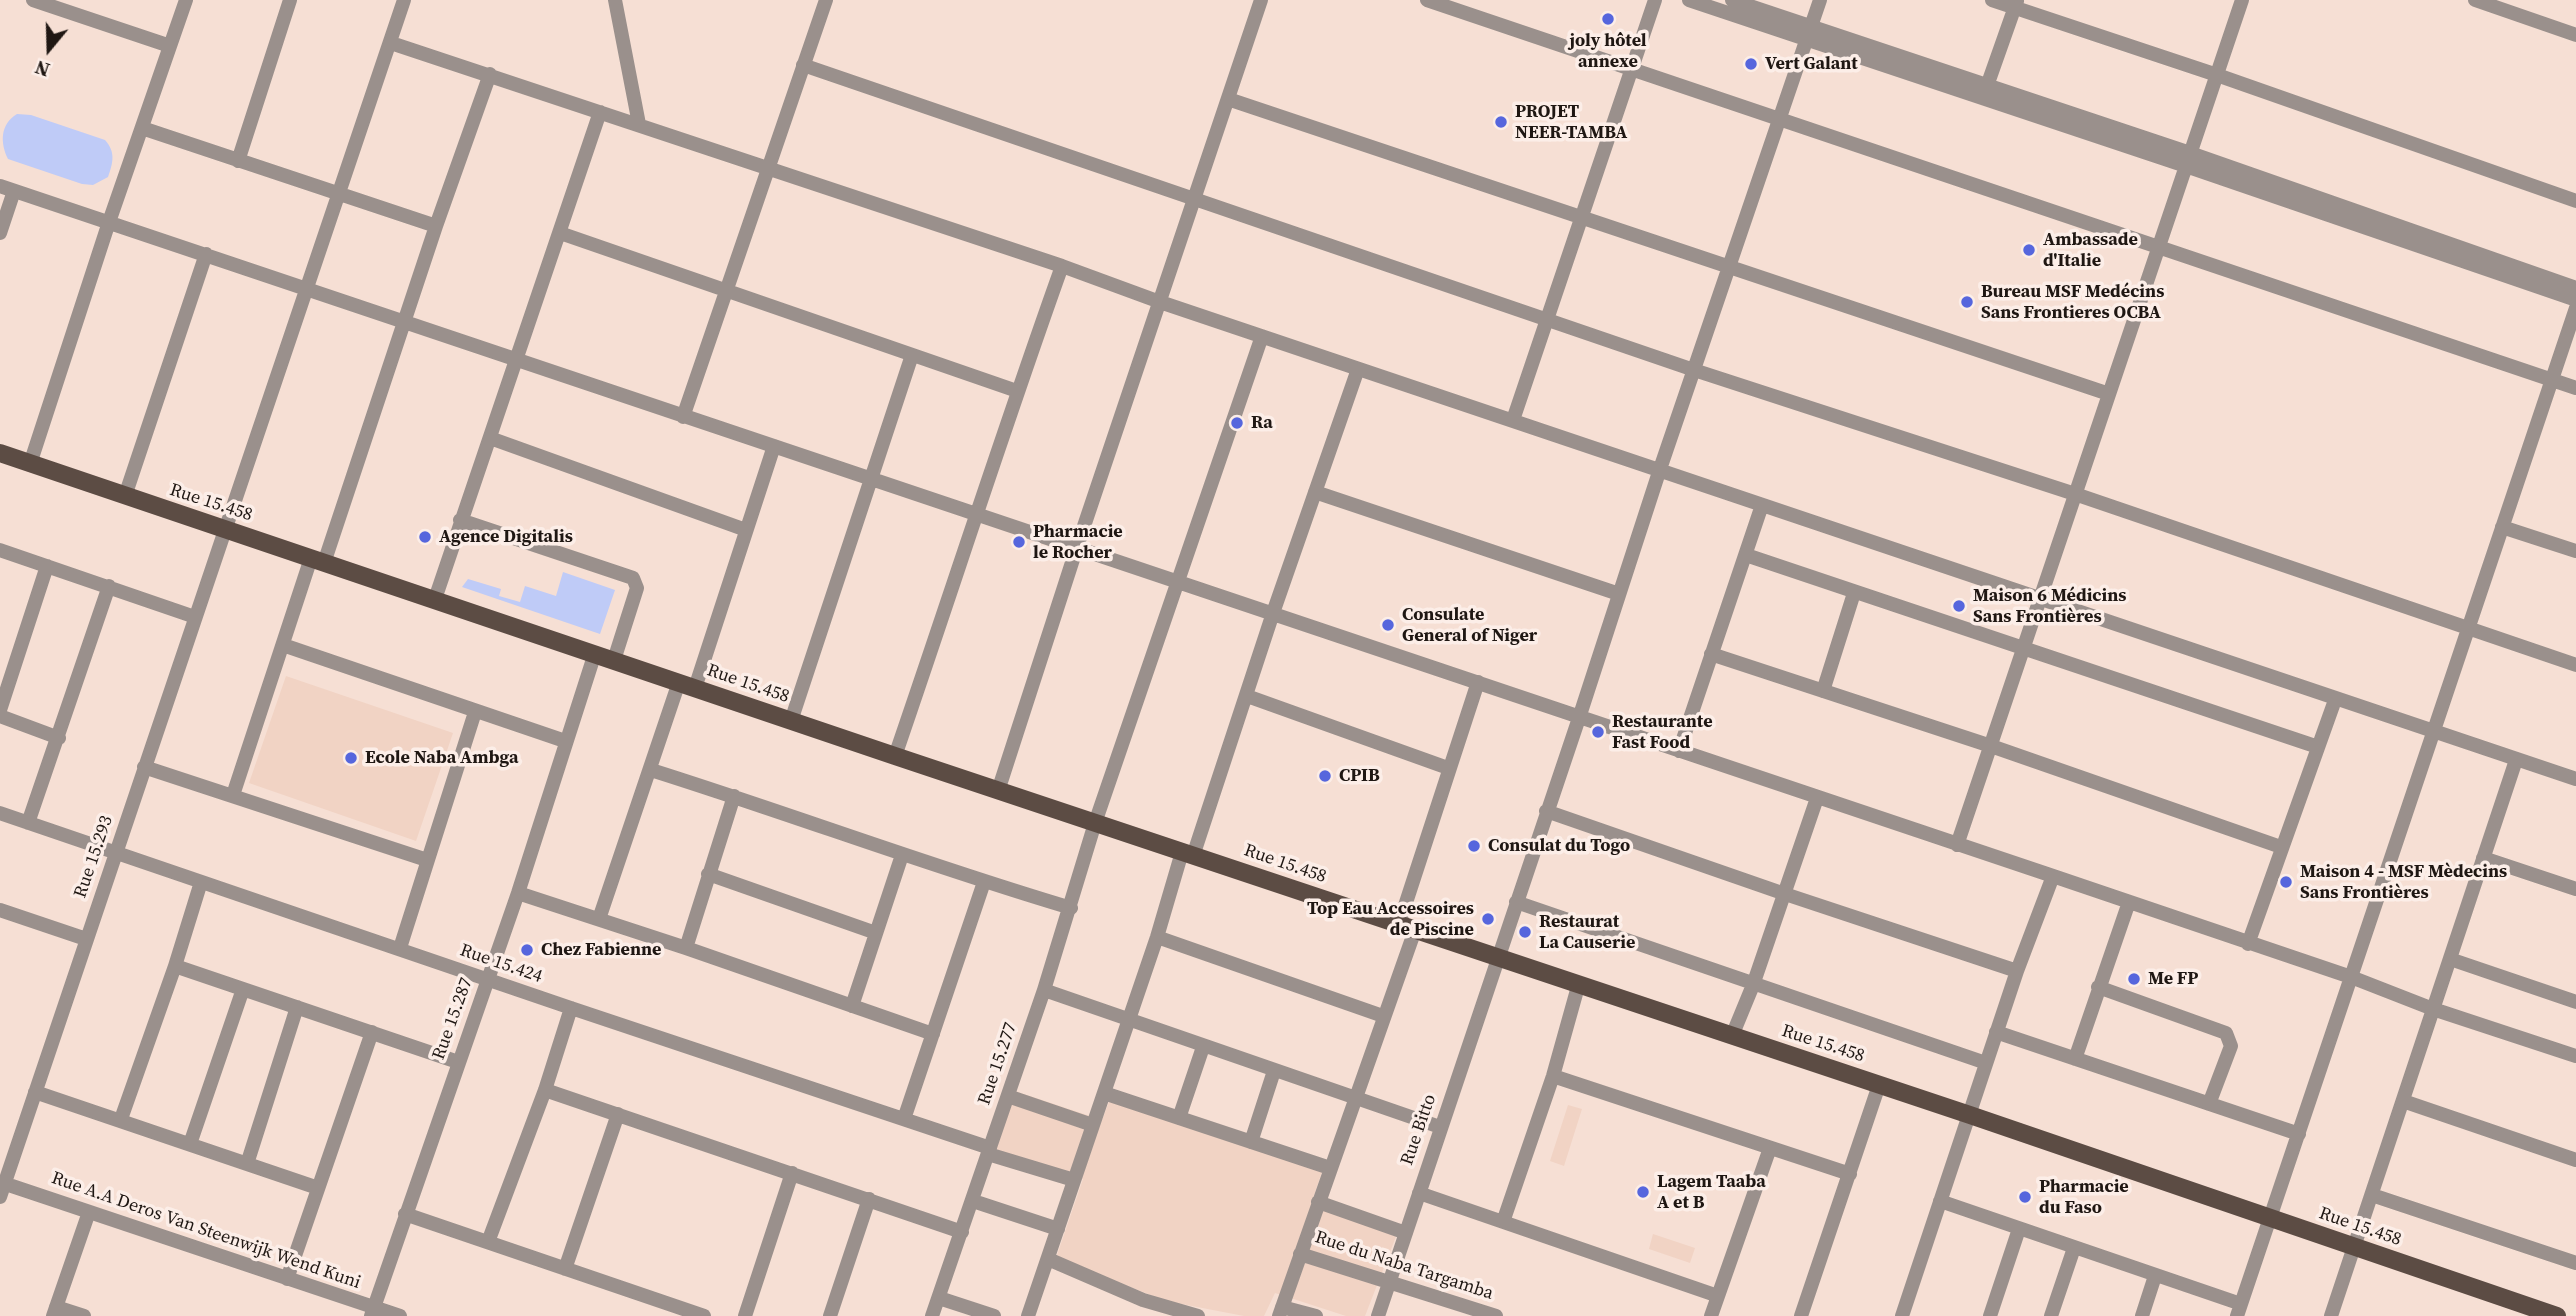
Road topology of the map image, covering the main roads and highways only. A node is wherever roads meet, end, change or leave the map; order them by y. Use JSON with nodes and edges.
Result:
{"nodes":[{"id":1,"x":0,"y":453,"type":"edge"},
{"id":2,"x":2557,"y":1316,"type":"edge"}],
"edges":[{"from":1,"to":2,"type":"main road","name":"Rue 15.458"}]}
